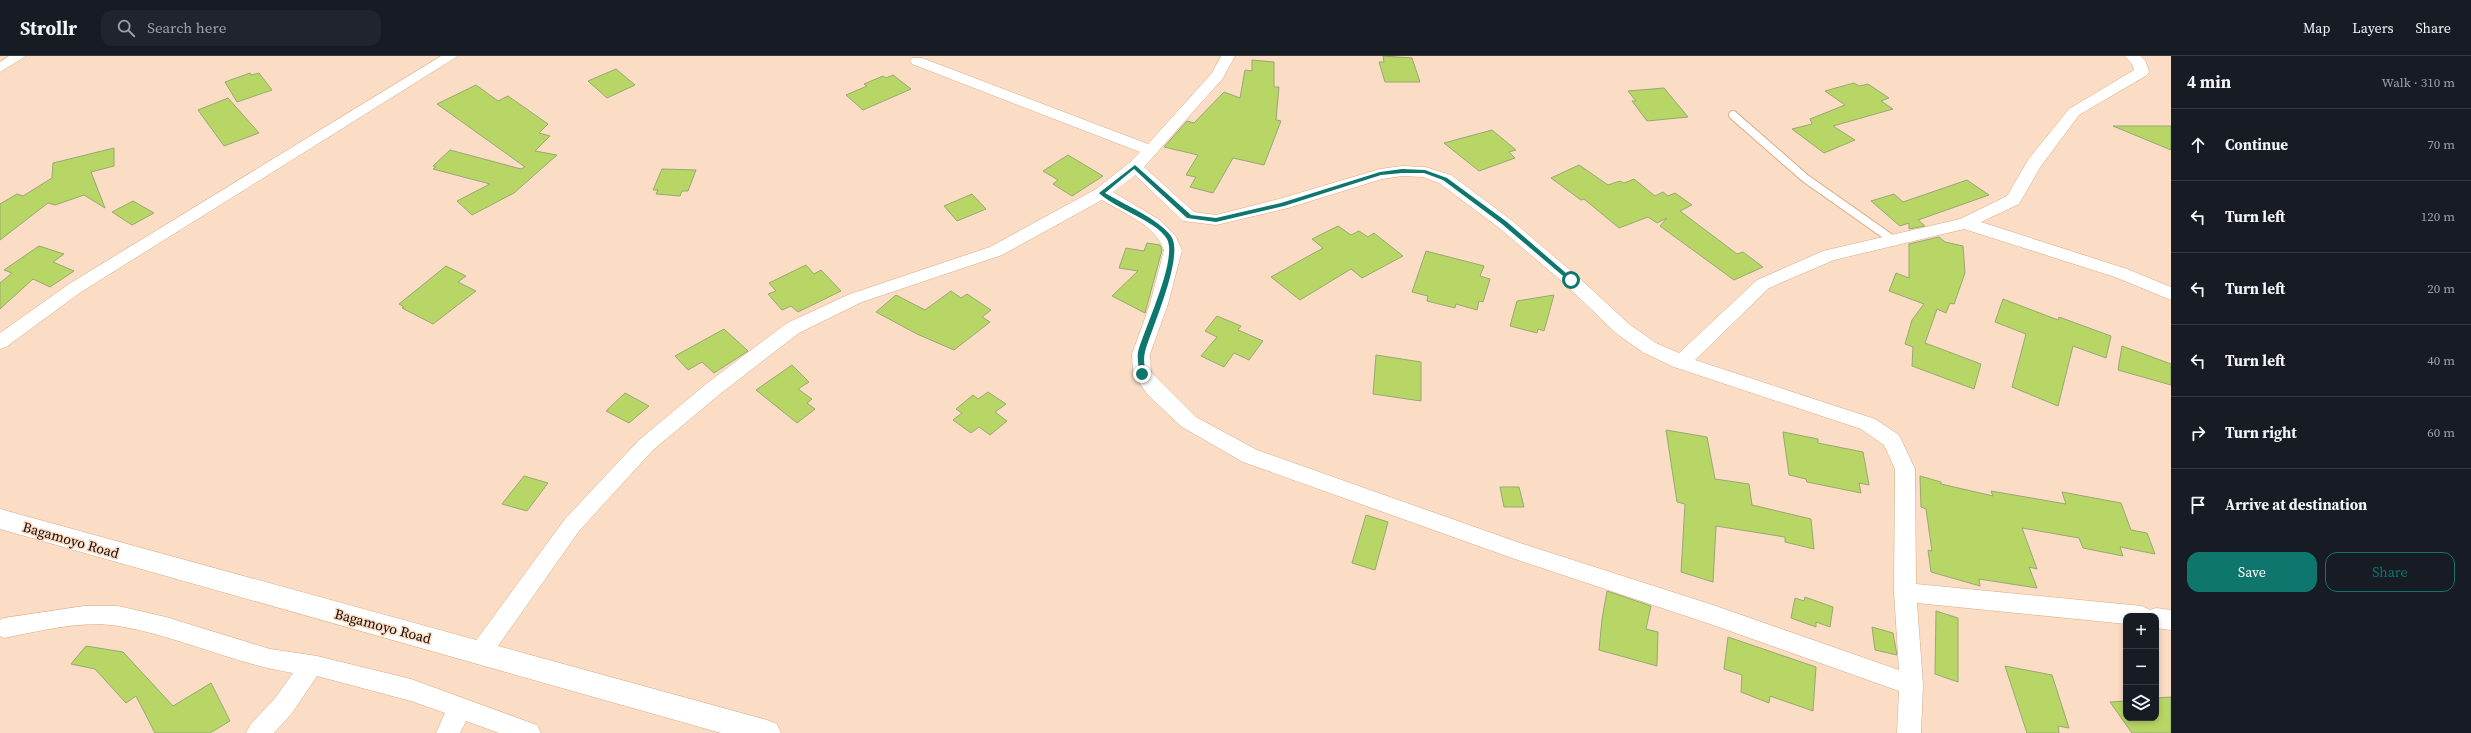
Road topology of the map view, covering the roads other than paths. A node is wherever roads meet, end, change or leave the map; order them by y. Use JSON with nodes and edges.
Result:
{"nodes":[{"id":1,"x":19,"y":56,"type":"edge"},
{"id":2,"x":451,"y":56,"type":"edge"},
{"id":3,"x":1228,"y":56,"type":"edge"},
{"id":4,"x":2132,"y":56,"type":"edge"},
{"id":5,"x":917,"y":61,"type":"dead end"},
{"id":6,"x":0,"y":68,"type":"edge"},
{"id":7,"x":1733,"y":115,"type":"dead end"},
{"id":8,"x":1150,"y":150,"type":"junction"},
{"id":9,"x":1135,"y":166,"type":"junction"},
{"id":10,"x":1102,"y":193,"type":"junction"},
{"id":11,"x":1965,"y":223,"type":"junction"},
{"id":12,"x":1893,"y":240,"type":"junction"},
{"id":13,"x":2171,"y":294,"type":"edge"},
{"id":14,"x":0,"y":342,"type":"edge"},
{"id":15,"x":1681,"y":362,"type":"junction"},
{"id":16,"x":0,"y":519,"type":"edge"},
{"id":17,"x":1905,"y":592,"type":"junction"},
{"id":18,"x":2123,"y":614,"type":"edge"},
{"id":19,"x":2159,"y":618,"type":"edge"},
{"id":20,"x":2171,"y":620,"type":"edge"},
{"id":21,"x":4,"y":628,"type":"dead end"},
{"id":22,"x":480,"y":653,"type":"junction"},
{"id":23,"x":312,"y":665,"type":"junction"},
{"id":24,"x":1911,"y":685,"type":"junction"},
{"id":25,"x":460,"y":708,"type":"junction"},
{"id":26,"x":258,"y":733,"type":"edge"},
{"id":27,"x":448,"y":733,"type":"edge"},
{"id":28,"x":529,"y":733,"type":"edge"},
{"id":29,"x":767,"y":733,"type":"edge"},
{"id":30,"x":1909,"y":733,"type":"edge"}],
"edges":[{"from":1,"to":6,"type":"street"},
{"from":2,"to":14,"type":"street"},
{"from":3,"to":8,"type":"street"},
{"from":4,"to":11,"type":"street"},
{"from":5,"to":8,"type":"street"},
{"from":7,"to":12,"type":"lane"},
{"from":8,"to":9,"type":"street"},
{"from":9,"to":10,"type":"street"},
{"from":9,"to":15,"type":"street"},
{"from":10,"to":22,"type":"street"},
{"from":10,"to":24,"type":"street"},
{"from":11,"to":12,"type":"street"},
{"from":11,"to":13,"type":"street"},
{"from":12,"to":15,"type":"street"},
{"from":15,"to":17,"type":"street"},
{"from":16,"to":22,"type":"highway","name":"Bagamoyo Road"},
{"from":17,"to":18,"type":"street"},
{"from":17,"to":24,"type":"street"},
{"from":19,"to":20,"type":"street"},
{"from":21,"to":23,"type":"street"},
{"from":22,"to":29,"type":"highway","name":"Bagamoyo Road"},
{"from":23,"to":25,"type":"street"},
{"from":23,"to":26,"type":"street"},
{"from":24,"to":30,"type":"street"},
{"from":25,"to":27,"type":"street"},
{"from":25,"to":28,"type":"street"}]}
